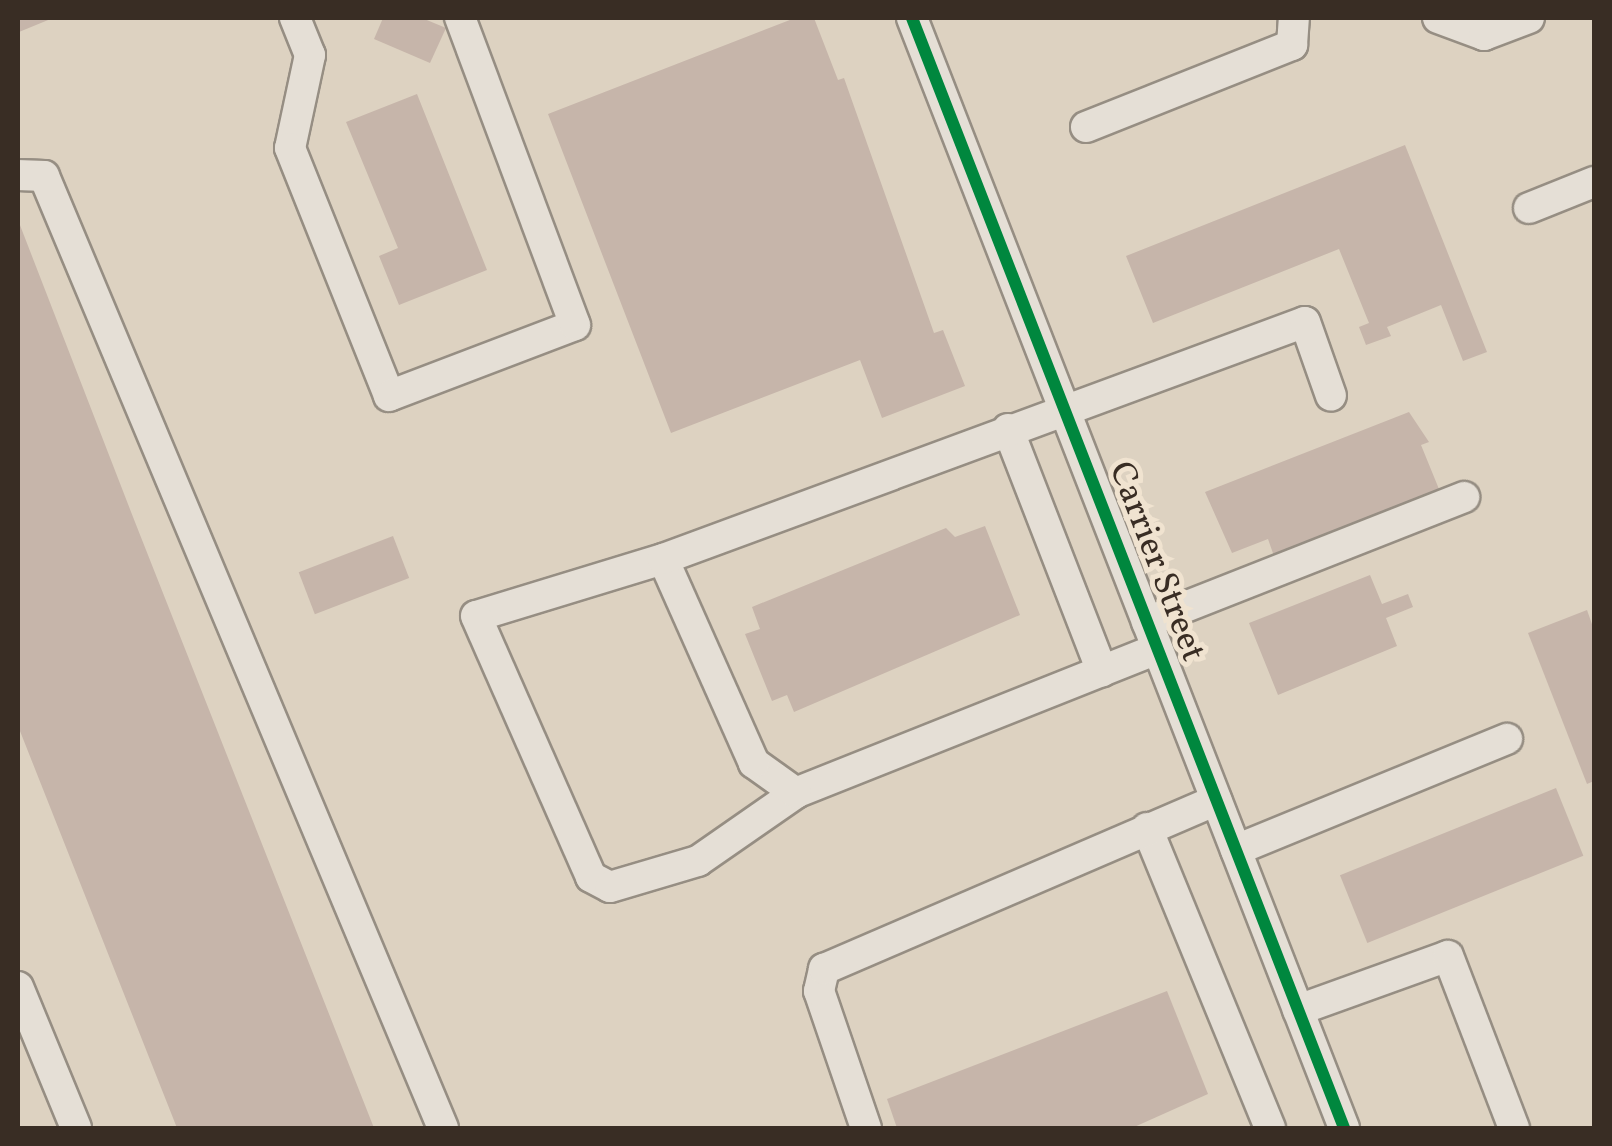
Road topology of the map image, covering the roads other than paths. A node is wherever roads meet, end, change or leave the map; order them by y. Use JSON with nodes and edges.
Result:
{"nodes":[{"id":1,"x":294,"y":18,"type":"edge"},
{"id":2,"x":460,"y":18,"type":"edge"},
{"id":3,"x":912,"y":18,"type":"edge"},
{"id":4,"x":1294,"y":18,"type":"edge"},
{"id":5,"x":1438,"y":18,"type":"edge"},
{"id":6,"x":1529,"y":18,"type":"edge"},
{"id":7,"x":1086,"y":127,"type":"dead end"},
{"id":8,"x":18,"y":175,"type":"edge"},
{"id":9,"x":1594,"y":182,"type":"edge"},
{"id":10,"x":1529,"y":208,"type":"dead end"},
{"id":11,"x":1332,"y":396,"type":"dead end"},
{"id":12,"x":1064,"y":409,"type":"junction"},
{"id":13,"x":1008,"y":429,"type":"junction"},
{"id":14,"x":1464,"y":497,"type":"dead end"},
{"id":15,"x":663,"y":559,"type":"junction"},
{"id":16,"x":1152,"y":635,"type":"junction"},
{"id":17,"x":1102,"y":670,"type":"junction"},
{"id":18,"x":1507,"y":739,"type":"dead end"},
{"id":19,"x":796,"y":793,"type":"junction"},
{"id":20,"x":1216,"y":800,"type":"junction"},
{"id":21,"x":1147,"y":828,"type":"junction"},
{"id":22,"x":1236,"y":850,"type":"junction"},
{"id":23,"x":18,"y":987,"type":"edge"},
{"id":24,"x":1298,"y":1010,"type":"junction"},
{"id":25,"x":76,"y":1128,"type":"edge"},
{"id":26,"x":443,"y":1128,"type":"edge"},
{"id":27,"x":866,"y":1128,"type":"edge"},
{"id":28,"x":1270,"y":1128,"type":"edge"},
{"id":29,"x":1344,"y":1128,"type":"edge"},
{"id":30,"x":1514,"y":1128,"type":"edge"}],
"edges":[{"from":1,"to":2,"type":"street"},
{"from":3,"to":12,"type":"street","name":"Carrier Street"},
{"from":4,"to":7,"type":"street"},
{"from":5,"to":6,"type":"street"},
{"from":8,"to":26,"type":"street"},
{"from":9,"to":10,"type":"street"},
{"from":11,"to":12,"type":"street"},
{"from":12,"to":13,"type":"street"},
{"from":12,"to":16,"type":"street","name":"Carrier Street"},
{"from":13,"to":15,"type":"street"},
{"from":13,"to":17,"type":"street"},
{"from":14,"to":16,"type":"street"},
{"from":15,"to":19,"type":"street"},
{"from":15,"to":19,"type":"street"},
{"from":16,"to":17,"type":"street"},
{"from":16,"to":20,"type":"street","name":"Carrier Street"},
{"from":17,"to":19,"type":"street"},
{"from":18,"to":22,"type":"street"},
{"from":20,"to":21,"type":"street"},
{"from":20,"to":22,"type":"street","name":"Carrier Street"},
{"from":21,"to":27,"type":"street"},
{"from":21,"to":28,"type":"street"},
{"from":22,"to":24,"type":"street","name":"Carrier Street"},
{"from":23,"to":25,"type":"street"},
{"from":24,"to":29,"type":"street","name":"Carrier Street"},
{"from":24,"to":30,"type":"street"}]}
